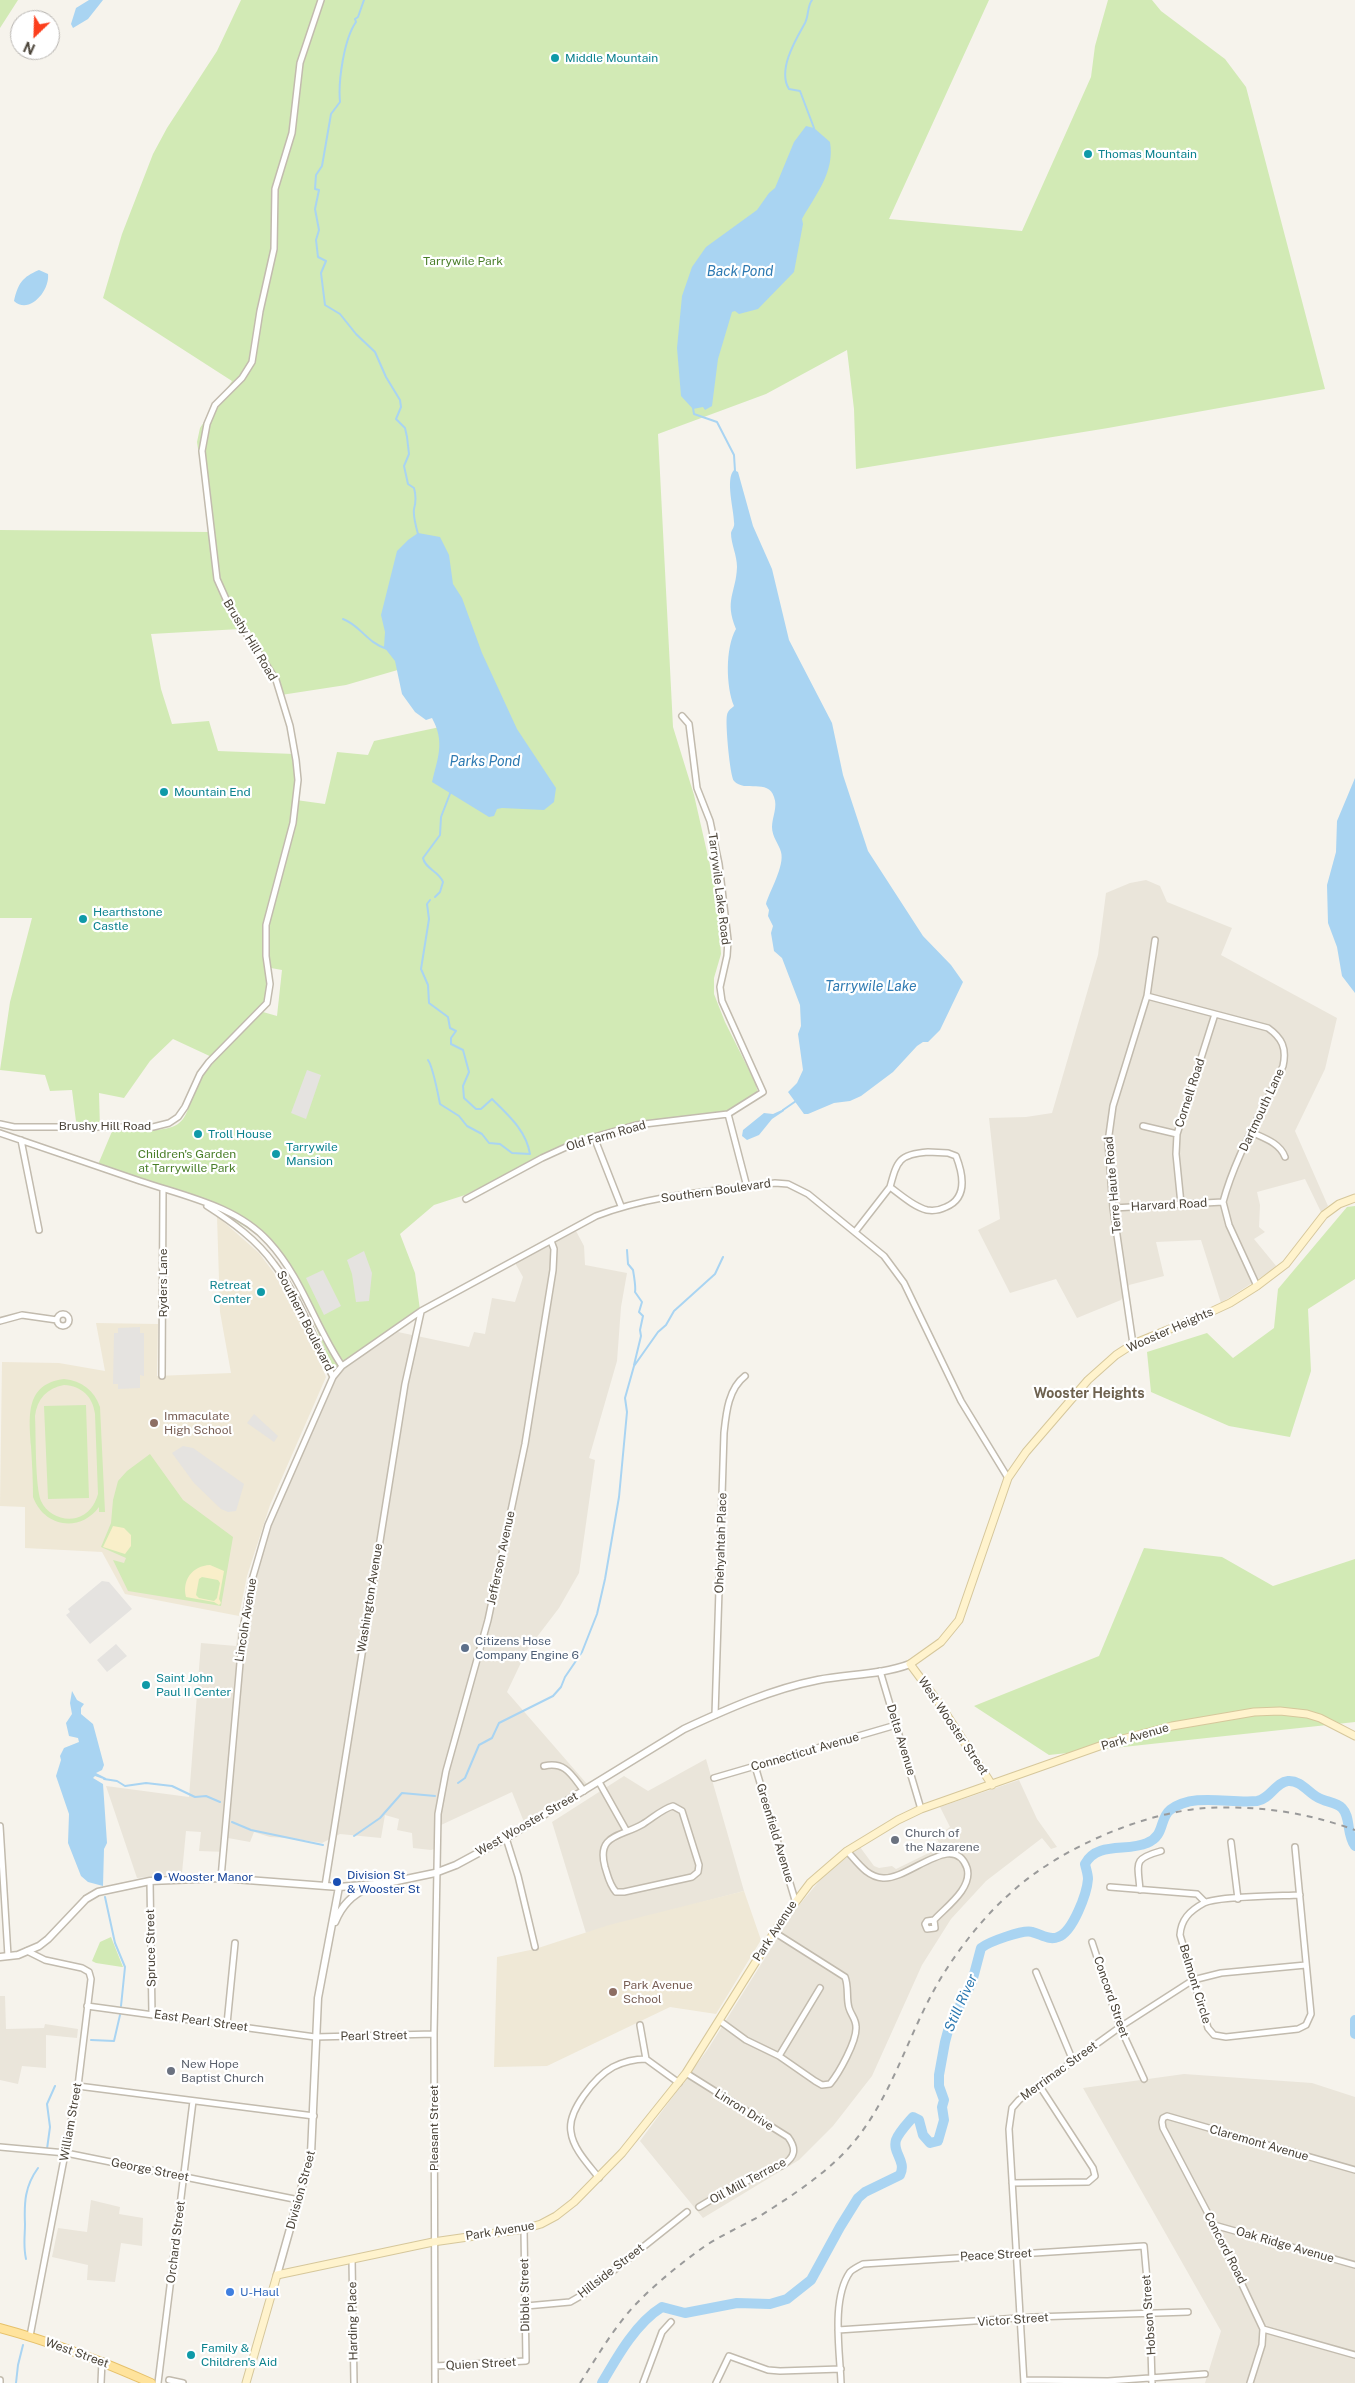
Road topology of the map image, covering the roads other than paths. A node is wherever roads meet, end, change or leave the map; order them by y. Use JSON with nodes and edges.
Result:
{"nodes":[{"id":1,"x":321,"y":0,"type":"edge"},
{"id":2,"x":682,"y":716,"type":"dead end"},
{"id":3,"x":1155,"y":940,"type":"dead end"},
{"id":4,"x":1148,"y":996,"type":"junction"},
{"id":5,"x":1215,"y":1014,"type":"junction"},
{"id":6,"x":728,"y":1114,"type":"junction"},
{"id":7,"x":0,"y":1124,"type":"edge"},
{"id":8,"x":1143,"y":1126,"type":"dead end"},
{"id":9,"x":1251,"y":1132,"type":"junction"},
{"id":10,"x":0,"y":1133,"type":"edge"},
{"id":11,"x":1177,"y":1134,"type":"junction"},
{"id":12,"x":594,"y":1136,"type":"junction"},
{"id":13,"x":21,"y":1140,"type":"junction"},
{"id":14,"x":1286,"y":1157,"type":"dead end"},
{"id":15,"x":747,"y":1187,"type":"junction"},
{"id":16,"x":890,"y":1187,"type":"junction"},
{"id":17,"x":162,"y":1189,"type":"junction"},
{"id":18,"x":1355,"y":1198,"type":"edge"},
{"id":19,"x":466,"y":1199,"type":"dead end"},
{"id":20,"x":196,"y":1200,"type":"junction"},
{"id":21,"x":1223,"y":1202,"type":"junction"},
{"id":22,"x":1181,"y":1204,"type":"junction"},
{"id":23,"x":621,"y":1206,"type":"junction"},
{"id":24,"x":1113,"y":1208,"type":"junction"},
{"id":25,"x":39,"y":1230,"type":"dead end"},
{"id":26,"x":855,"y":1232,"type":"junction"},
{"id":27,"x":550,"y":1241,"type":"junction"},
{"id":28,"x":1257,"y":1286,"type":"junction"},
{"id":29,"x":422,"y":1311,"type":"junction"},
{"id":30,"x":0,"y":1320,"type":"edge"},
{"id":31,"x":57,"y":1320,"type":"dead end"},
{"id":32,"x":1133,"y":1344,"type":"junction"},
{"id":33,"x":342,"y":1366,"type":"junction"},
{"id":34,"x":162,"y":1376,"type":"dead end"},
{"id":35,"x":745,"y":1376,"type":"dead end"},
{"id":36,"x":333,"y":1377,"type":"junction"},
{"id":37,"x":1008,"y":1478,"type":"junction"},
{"id":38,"x":910,"y":1664,"type":"junction"},
{"id":39,"x":880,"y":1672,"type":"junction"},
{"id":40,"x":715,"y":1715,"type":"junction"},
{"id":41,"x":896,"y":1725,"type":"junction"},
{"id":42,"x":1355,"y":1736,"type":"edge"},
{"id":43,"x":544,"y":1766,"type":"dead end"},
{"id":44,"x":756,"y":1766,"type":"junction"},
{"id":45,"x":714,"y":1778,"type":"dead end"},
{"id":46,"x":599,"y":1782,"type":"junction"},
{"id":47,"x":992,"y":1784,"type":"junction"},
{"id":48,"x":584,"y":1791,"type":"junction"},
{"id":49,"x":921,"y":1809,"type":"junction"},
{"id":50,"x":0,"y":1826,"type":"edge"},
{"id":51,"x":626,"y":1830,"type":"junction"},
{"id":52,"x":506,"y":1838,"type":"junction"},
{"id":53,"x":1231,"y":1842,"type":"dead end"},
{"id":54,"x":1295,"y":1847,"type":"dead end"},
{"id":55,"x":847,"y":1851,"type":"junction"},
{"id":56,"x":1161,"y":1851,"type":"dead end"},
{"id":57,"x":435,"y":1873,"type":"junction"},
{"id":58,"x":221,"y":1878,"type":"junction"},
{"id":59,"x":150,"y":1881,"type":"junction"},
{"id":60,"x":374,"y":1884,"type":"junction"},
{"id":61,"x":325,"y":1886,"type":"junction"},
{"id":62,"x":339,"y":1887,"type":"junction"},
{"id":63,"x":1110,"y":1887,"type":"dead end"},
{"id":64,"x":1140,"y":1890,"type":"junction"},
{"id":65,"x":1300,"y":1895,"type":"junction"},
{"id":66,"x":1238,"y":1898,"type":"junction"},
{"id":67,"x":795,"y":1900,"type":"junction"},
{"id":68,"x":1206,"y":1902,"type":"junction"},
{"id":69,"x":934,"y":1920,"type":"dead end"},
{"id":70,"x":330,"y":1932,"type":"junction"},
{"id":71,"x":774,"y":1932,"type":"junction"},
{"id":72,"x":1092,"y":1942,"type":"dead end"},
{"id":73,"x":235,"y":1943,"type":"dead end"},
{"id":74,"x":535,"y":1947,"type":"dead end"},
{"id":75,"x":27,"y":1951,"type":"junction"},
{"id":76,"x":8,"y":1956,"type":"junction"},
{"id":77,"x":0,"y":1957,"type":"edge"},
{"id":78,"x":1306,"y":1965,"type":"junction"},
{"id":79,"x":1036,"y":1972,"type":"dead end"},
{"id":80,"x":1193,"y":1980,"type":"junction"},
{"id":81,"x":820,"y":1988,"type":"dead end"},
{"id":82,"x":87,"y":2006,"type":"junction"},
{"id":83,"x":152,"y":2014,"type":"junction"},
{"id":84,"x":720,"y":2021,"type":"junction"},
{"id":85,"x":227,"y":2024,"type":"junction"},
{"id":86,"x":640,"y":2025,"type":"dead end"},
{"id":87,"x":1120,"y":2027,"type":"junction"},
{"id":88,"x":434,"y":2034,"type":"junction"},
{"id":89,"x":315,"y":2037,"type":"junction"},
{"id":90,"x":779,"y":2056,"type":"junction"},
{"id":91,"x":646,"y":2059,"type":"junction"},
{"id":92,"x":1073,"y":2061,"type":"junction"},
{"id":93,"x":686,"y":2073,"type":"junction"},
{"id":94,"x":1144,"y":2078,"type":"dead end"},
{"id":95,"x":679,"y":2083,"type":"junction"},
{"id":96,"x":1040,"y":2085,"type":"junction"},
{"id":97,"x":78,"y":2086,"type":"junction"},
{"id":98,"x":193,"y":2101,"type":"junction"},
{"id":99,"x":314,"y":2116,"type":"junction"},
{"id":100,"x":1163,"y":2118,"type":"joint"},
{"id":101,"x":0,"y":2146,"type":"edge"},
{"id":102,"x":794,"y":2152,"type":"joint"},
{"id":103,"x":66,"y":2153,"type":"junction"},
{"id":104,"x":1355,"y":2170,"type":"edge"},
{"id":105,"x":184,"y":2176,"type":"junction"},
{"id":106,"x":599,"y":2178,"type":"junction"},
{"id":107,"x":1012,"y":2183,"type":"junction"},
{"id":108,"x":299,"y":2200,"type":"junction"},
{"id":109,"x":700,"y":2207,"type":"dead end"},
{"id":110,"x":687,"y":2212,"type":"dead end"},
{"id":111,"x":1214,"y":2225,"type":"junction"},
{"id":112,"x":524,"y":2230,"type":"junction"},
{"id":113,"x":433,"y":2242,"type":"junction"},
{"id":114,"x":1144,"y":2246,"type":"joint"},
{"id":115,"x":1015,"y":2254,"type":"junction"},
{"id":116,"x":352,"y":2260,"type":"junction"},
{"id":117,"x":1355,"y":2265,"type":"edge"},
{"id":118,"x":277,"y":2275,"type":"junction"},
{"id":119,"x":526,"y":2306,"type":"junction"},
{"id":120,"x":1188,"y":2312,"type":"dead end"},
{"id":121,"x":1150,"y":2314,"type":"junction"},
{"id":122,"x":1021,"y":2319,"type":"junction"},
{"id":123,"x":671,"y":2322,"type":"dead end"},
{"id":124,"x":0,"y":2328,"type":"edge"},
{"id":125,"x":1263,"y":2329,"type":"junction"},
{"id":126,"x":838,"y":2330,"type":"junction"},
{"id":127,"x":30,"y":2336,"type":"junction"},
{"id":128,"x":1355,"y":2355,"type":"edge"},
{"id":129,"x":102,"y":2361,"type":"junction"},
{"id":130,"x":526,"y":2361,"type":"joint"},
{"id":131,"x":435,"y":2366,"type":"junction"},
{"id":132,"x":840,"y":2369,"type":"junction"},
{"id":133,"x":1205,"y":2374,"type":"dead end"},
{"id":134,"x":168,"y":2380,"type":"dead end"},
{"id":135,"x":1152,"y":2381,"type":"edge"},
{"id":136,"x":1024,"y":2382,"type":"edge"},
{"id":137,"x":101,"y":2383,"type":"edge"},
{"id":138,"x":151,"y":2383,"type":"edge"},
{"id":139,"x":158,"y":2383,"type":"edge"},
{"id":140,"x":183,"y":2383,"type":"edge"},
{"id":141,"x":246,"y":2383,"type":"edge"},
{"id":142,"x":354,"y":2383,"type":"edge"},
{"id":143,"x":435,"y":2383,"type":"edge"},
{"id":144,"x":643,"y":2383,"type":"edge"},
{"id":145,"x":716,"y":2383,"type":"edge"},
{"id":146,"x":841,"y":2383,"type":"edge"},
{"id":147,"x":1250,"y":2383,"type":"edge"}],
"edges":[{"from":1,"to":7,"type":"street","name":"Brushy Hill Road"},
{"from":2,"to":6,"type":"street","name":"Tarrywile Lake Road"},
{"from":3,"to":4,"type":"street","name":"Terre Haute Road"},
{"from":4,"to":5,"type":"street","name":"Dartmouth Lane"},
{"from":4,"to":24,"type":"street","name":"Terre Haute Road"},
{"from":5,"to":9,"type":"street","name":"Dartmouth Lane"},
{"from":5,"to":11,"type":"street","name":"Cornell Road"},
{"from":6,"to":12,"type":"street","name":"Old Farm Road"},
{"from":6,"to":15,"type":"street"},
{"from":8,"to":11,"type":"street"},
{"from":9,"to":14,"type":"street"},
{"from":9,"to":21,"type":"street","name":"Dartmouth Lane"},
{"from":10,"to":13,"type":"street","name":"Southern Boulevard"},
{"from":11,"to":22,"type":"street","name":"Cornell Road"},
{"from":12,"to":19,"type":"street","name":"Old Farm Road"},
{"from":12,"to":23,"type":"street"},
{"from":13,"to":17,"type":"street","name":"Southern Boulevard"},
{"from":13,"to":25,"type":"street"},
{"from":15,"to":23,"type":"street","name":"Southern Boulevard"},
{"from":15,"to":26,"type":"street","name":"Southern Boulevard"},
{"from":16,"to":16,"type":"street"},
{"from":16,"to":26,"type":"street"},
{"from":17,"to":20,"type":"street","name":"Southern Boulevard"},
{"from":17,"to":34,"type":"street","name":"Ryders Lane"},
{"from":18,"to":28,"type":"main road","name":"Wooster Heights"},
{"from":20,"to":33,"type":"street","name":"Southern Boulevard"},
{"from":20,"to":36,"type":"street","name":"Southern Boulevard"},
{"from":21,"to":22,"type":"street","name":"Harvard Road"},
{"from":21,"to":28,"type":"street","name":"Harvard Road"},
{"from":22,"to":24,"type":"street","name":"Harvard Road"},
{"from":23,"to":27,"type":"street","name":"Southern Boulevard"},
{"from":24,"to":32,"type":"street","name":"Terre Haute Road"},
{"from":26,"to":37,"type":"street","name":"Southern Boulevard"},
{"from":27,"to":29,"type":"street","name":"Southern Boulevard"},
{"from":27,"to":57,"type":"street","name":"Jefferson Avenue"},
{"from":28,"to":32,"type":"main road","name":"Wooster Heights"},
{"from":29,"to":33,"type":"street","name":"Southern Boulevard"},
{"from":29,"to":61,"type":"street","name":"Washington Avenue"},
{"from":30,"to":31,"type":"street"},
{"from":32,"to":37,"type":"main road","name":"Wooster Heights"},
{"from":33,"to":36,"type":"street","name":"Southern Boulevard"},
{"from":35,"to":40,"type":"street","name":"Ohehyahtah Place"},
{"from":36,"to":58,"type":"street","name":"Lincoln Avenue"},
{"from":37,"to":38,"type":"main road","name":"Wooster Heights"},
{"from":38,"to":39,"type":"street","name":"West Wooster Street"},
{"from":38,"to":47,"type":"main road","name":"West Wooster Street"},
{"from":39,"to":40,"type":"street","name":"West Wooster Street"},
{"from":39,"to":41,"type":"street","name":"Delta Avenue"},
{"from":40,"to":46,"type":"street","name":"West Wooster Street"},
{"from":41,"to":44,"type":"street","name":"Connecticut Avenue"},
{"from":41,"to":49,"type":"street","name":"Delta Avenue"},
{"from":42,"to":47,"type":"main road","name":"Park Avenue"},
{"from":43,"to":48,"type":"street"},
{"from":44,"to":45,"type":"street","name":"Connecticut Avenue"},
{"from":44,"to":67,"type":"street","name":"Greenfield Avenue"},
{"from":46,"to":48,"type":"street","name":"West Wooster Street"},
{"from":46,"to":51,"type":"street"},
{"from":47,"to":49,"type":"main road","name":"Park Avenue"},
{"from":48,"to":52,"type":"street","name":"West Wooster Street"},
{"from":49,"to":55,"type":"main road","name":"Park Avenue"},
{"from":50,"to":76,"type":"street"},
{"from":51,"to":51,"type":"street"},
{"from":52,"to":57,"type":"street","name":"West Wooster Street"},
{"from":52,"to":74,"type":"street"},
{"from":53,"to":66,"type":"street"},
{"from":54,"to":65,"type":"street","name":"Belmont Circle"},
{"from":55,"to":67,"type":"main road","name":"Park Avenue"},
{"from":55,"to":69,"type":"street"},
{"from":56,"to":64,"type":"street"},
{"from":57,"to":60,"type":"street","name":"West Wooster Street"},
{"from":57,"to":88,"type":"street","name":"Pleasant Street"},
{"from":58,"to":59,"type":"street","name":"West Wooster Street"},
{"from":58,"to":61,"type":"street","name":"West Wooster Street"},
{"from":59,"to":75,"type":"street","name":"West Wooster Street"},
{"from":59,"to":83,"type":"street","name":"Spruce Street"},
{"from":60,"to":62,"type":"street","name":"West Wooster Street"},
{"from":60,"to":70,"type":"street","name":"Division Street"},
{"from":61,"to":62,"type":"street","name":"West Wooster Street"},
{"from":62,"to":70,"type":"street","name":"Division Street"},
{"from":63,"to":64,"type":"street"},
{"from":64,"to":68,"type":"street"},
{"from":65,"to":66,"type":"street","name":"Belmont Circle"},
{"from":65,"to":78,"type":"street","name":"Belmont Circle"},
{"from":66,"to":68,"type":"street","name":"Belmont Circle"},
{"from":67,"to":71,"type":"main road","name":"Park Avenue"},
{"from":68,"to":80,"type":"street","name":"Belmont Circle"},
{"from":70,"to":89,"type":"street","name":"Division Street"},
{"from":71,"to":84,"type":"main road","name":"Park Avenue"},
{"from":71,"to":90,"type":"street"},
{"from":72,"to":87,"type":"street","name":"Concord Street"},
{"from":73,"to":85,"type":"street"},
{"from":75,"to":76,"type":"street","name":"West Wooster Street"},
{"from":75,"to":82,"type":"street","name":"William Street"},
{"from":76,"to":77,"type":"street","name":"West Wooster Street"},
{"from":78,"to":80,"type":"street","name":"Merrimac Street"},
{"from":78,"to":80,"type":"street","name":"Belmont Circle"},
{"from":79,"to":92,"type":"street"},
{"from":80,"to":87,"type":"street","name":"Merrimac Street"},
{"from":81,"to":90,"type":"street"},
{"from":82,"to":83,"type":"street","name":"East Pearl Street"},
{"from":82,"to":97,"type":"street","name":"William Street"},
{"from":83,"to":85,"type":"street","name":"East Pearl Street"},
{"from":84,"to":90,"type":"street"},
{"from":84,"to":93,"type":"main road","name":"Park Avenue"},
{"from":85,"to":89,"type":"street","name":"East Pearl Street"},
{"from":86,"to":91,"type":"street"},
{"from":87,"to":92,"type":"street","name":"Merrimac Street"},
{"from":87,"to":94,"type":"street","name":"Concord Street"},
{"from":88,"to":89,"type":"street","name":"Pearl Street"},
{"from":88,"to":113,"type":"street","name":"Pleasant Street"},
{"from":89,"to":99,"type":"street","name":"Division Street"},
{"from":91,"to":95,"type":"street"},
{"from":91,"to":106,"type":"street"},
{"from":92,"to":96,"type":"street","name":"Merrimac Street"},
{"from":93,"to":95,"type":"main road","name":"Park Avenue"},
{"from":93,"to":102,"type":"street","name":"Linron Drive"},
{"from":95,"to":106,"type":"main road","name":"Park Avenue"},
{"from":96,"to":107,"type":"street","name":"Merrimac Street"},
{"from":96,"to":107,"type":"street"},
{"from":97,"to":98,"type":"street"},
{"from":97,"to":103,"type":"street","name":"William Street"},
{"from":98,"to":99,"type":"street"},
{"from":98,"to":105,"type":"street","name":"Orchard Street"},
{"from":99,"to":108,"type":"street","name":"Division Street"},
{"from":100,"to":104,"type":"street","name":"Claremont Avenue"},
{"from":100,"to":111,"type":"street","name":"Concord Road"},
{"from":101,"to":103,"type":"street","name":"George Street"},
{"from":102,"to":109,"type":"street","name":"Oil Mill Terrace"},
{"from":103,"to":105,"type":"street","name":"George Street"},
{"from":103,"to":127,"type":"street","name":"William Street"},
{"from":105,"to":108,"type":"street","name":"George Street"},
{"from":105,"to":139,"type":"street","name":"Orchard Street"},
{"from":106,"to":112,"type":"main road","name":"Park Avenue"},
{"from":107,"to":115,"type":"street","name":"Merrimac Street"},
{"from":108,"to":118,"type":"street","name":"Division Street"},
{"from":110,"to":119,"type":"street","name":"Hillside Street"},
{"from":111,"to":117,"type":"street","name":"Oak Ridge Avenue"},
{"from":111,"to":125,"type":"street","name":"Concord Road"},
{"from":112,"to":113,"type":"main road","name":"Park Avenue"},
{"from":112,"to":119,"type":"street","name":"Dibble Street"},
{"from":113,"to":116,"type":"main road","name":"Park Avenue"},
{"from":113,"to":131,"type":"street","name":"Pleasant Street"},
{"from":114,"to":115,"type":"street","name":"Peace Street"},
{"from":114,"to":121,"type":"street","name":"Hobson Street"},
{"from":115,"to":122,"type":"street","name":"Merrimac Street"},
{"from":115,"to":126,"type":"street","name":"Peace Street"},
{"from":116,"to":118,"type":"main road","name":"Park Avenue"},
{"from":116,"to":142,"type":"street","name":"Harding Place"},
{"from":118,"to":141,"type":"main road","name":"Division Street"},
{"from":119,"to":130,"type":"street","name":"Dibble Street"},
{"from":120,"to":121,"type":"street","name":"Victor Street"},
{"from":121,"to":122,"type":"street","name":"Victor Street"},
{"from":121,"to":135,"type":"street","name":"Hobson Street"},
{"from":122,"to":126,"type":"street","name":"Victor Street"},
{"from":122,"to":136,"type":"street","name":"Merrimac Street"},
{"from":123,"to":144,"type":"street"},
{"from":124,"to":127,"type":"main road","name":"West Street"},
{"from":125,"to":128,"type":"street"},
{"from":125,"to":147,"type":"street"},
{"from":126,"to":132,"type":"street"},
{"from":127,"to":129,"type":"main road","name":"West Street"},
{"from":129,"to":137,"type":"street"},
{"from":129,"to":138,"type":"main road","name":"West Street"},
{"from":130,"to":131,"type":"street","name":"Quien Street"},
{"from":131,"to":143,"type":"street","name":"Pleasant Street"},
{"from":132,"to":145,"type":"street"},
{"from":132,"to":146,"type":"street"},
{"from":133,"to":135,"type":"street"},
{"from":134,"to":140,"type":"street"},
{"from":135,"to":136,"type":"street"}]}
